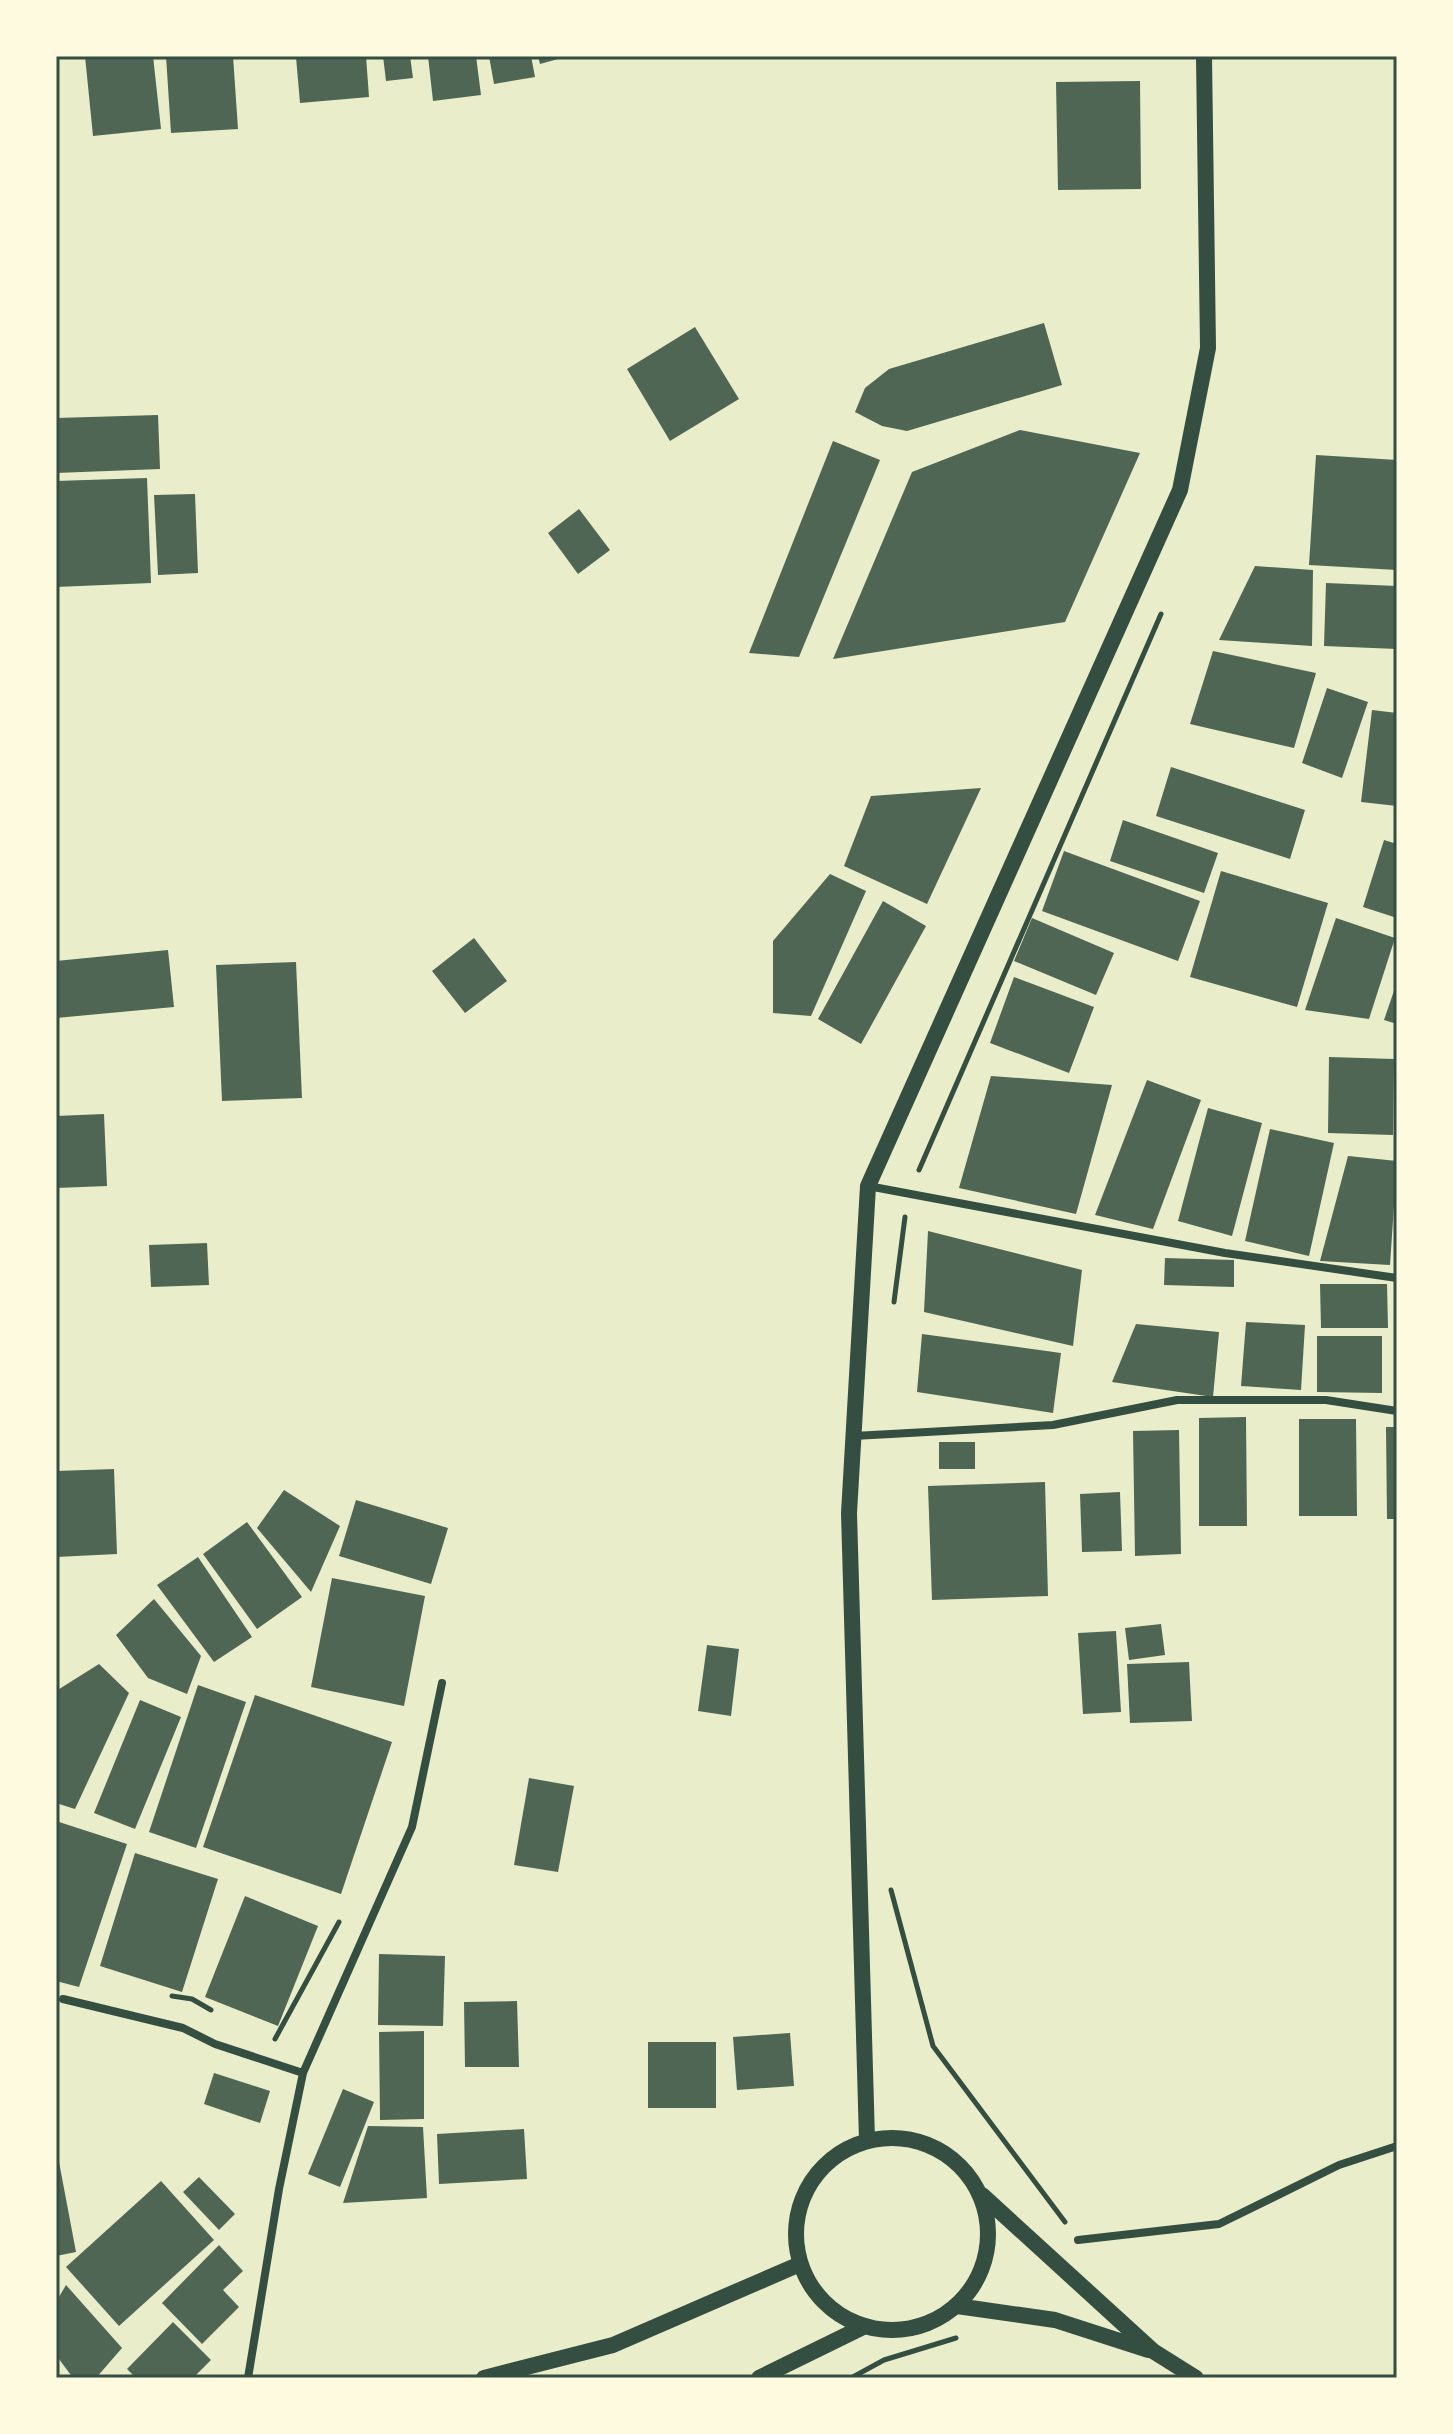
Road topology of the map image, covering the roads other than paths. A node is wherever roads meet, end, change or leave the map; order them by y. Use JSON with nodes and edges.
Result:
{"nodes":[{"id":1,"x":1204,"y":56,"type":"edge"},
{"id":2,"x":868,"y":1186,"type":"junction"},
{"id":3,"x":1397,"y":1278,"type":"edge"},
{"id":4,"x":1397,"y":1411,"type":"edge"},
{"id":5,"x":854,"y":1436,"type":"junction"},
{"id":6,"x":442,"y":1683,"type":"dead end"},
{"id":7,"x":63,"y":1999,"type":"dead end"},
{"id":8,"x":303,"y":2073,"type":"junction"},
{"id":9,"x":867,"y":2140,"type":"junction"},
{"id":10,"x":1397,"y":2146,"type":"edge"},
{"id":11,"x":980,"y":2194,"type":"junction"},
{"id":12,"x":1078,"y":2240,"type":"road end"},
{"id":13,"x":800,"y":2264,"type":"junction"},
{"id":14,"x":957,"y":2306,"type":"junction"},
{"id":15,"x":863,"y":2327,"type":"junction"},
{"id":16,"x":1153,"y":2351,"type":"junction"},
{"id":17,"x":248,"y":2378,"type":"edge"},
{"id":18,"x":484,"y":2378,"type":"edge"},
{"id":19,"x":759,"y":2378,"type":"edge"},
{"id":20,"x":1196,"y":2378,"type":"edge"}],
"edges":[{"from":1,"to":2,"type":"main road"},
{"from":2,"to":3,"type":"street"},
{"from":2,"to":5,"type":"main road"},
{"from":4,"to":5,"type":"street"},
{"from":5,"to":9,"type":"main road"},
{"from":6,"to":8,"type":"street"},
{"from":7,"to":8,"type":"street"},
{"from":8,"to":17,"type":"street"},
{"from":9,"to":11,"type":"main road"},
{"from":9,"to":13,"type":"main road"},
{"from":10,"to":12,"type":"street"},
{"from":11,"to":14,"type":"main road"},
{"from":11,"to":16,"type":"main road"},
{"from":13,"to":15,"type":"main road"},
{"from":13,"to":18,"type":"main road"},
{"from":14,"to":15,"type":"main road"},
{"from":14,"to":16,"type":"main road"},
{"from":15,"to":19,"type":"main road"},
{"from":16,"to":20,"type":"main road"}]}
